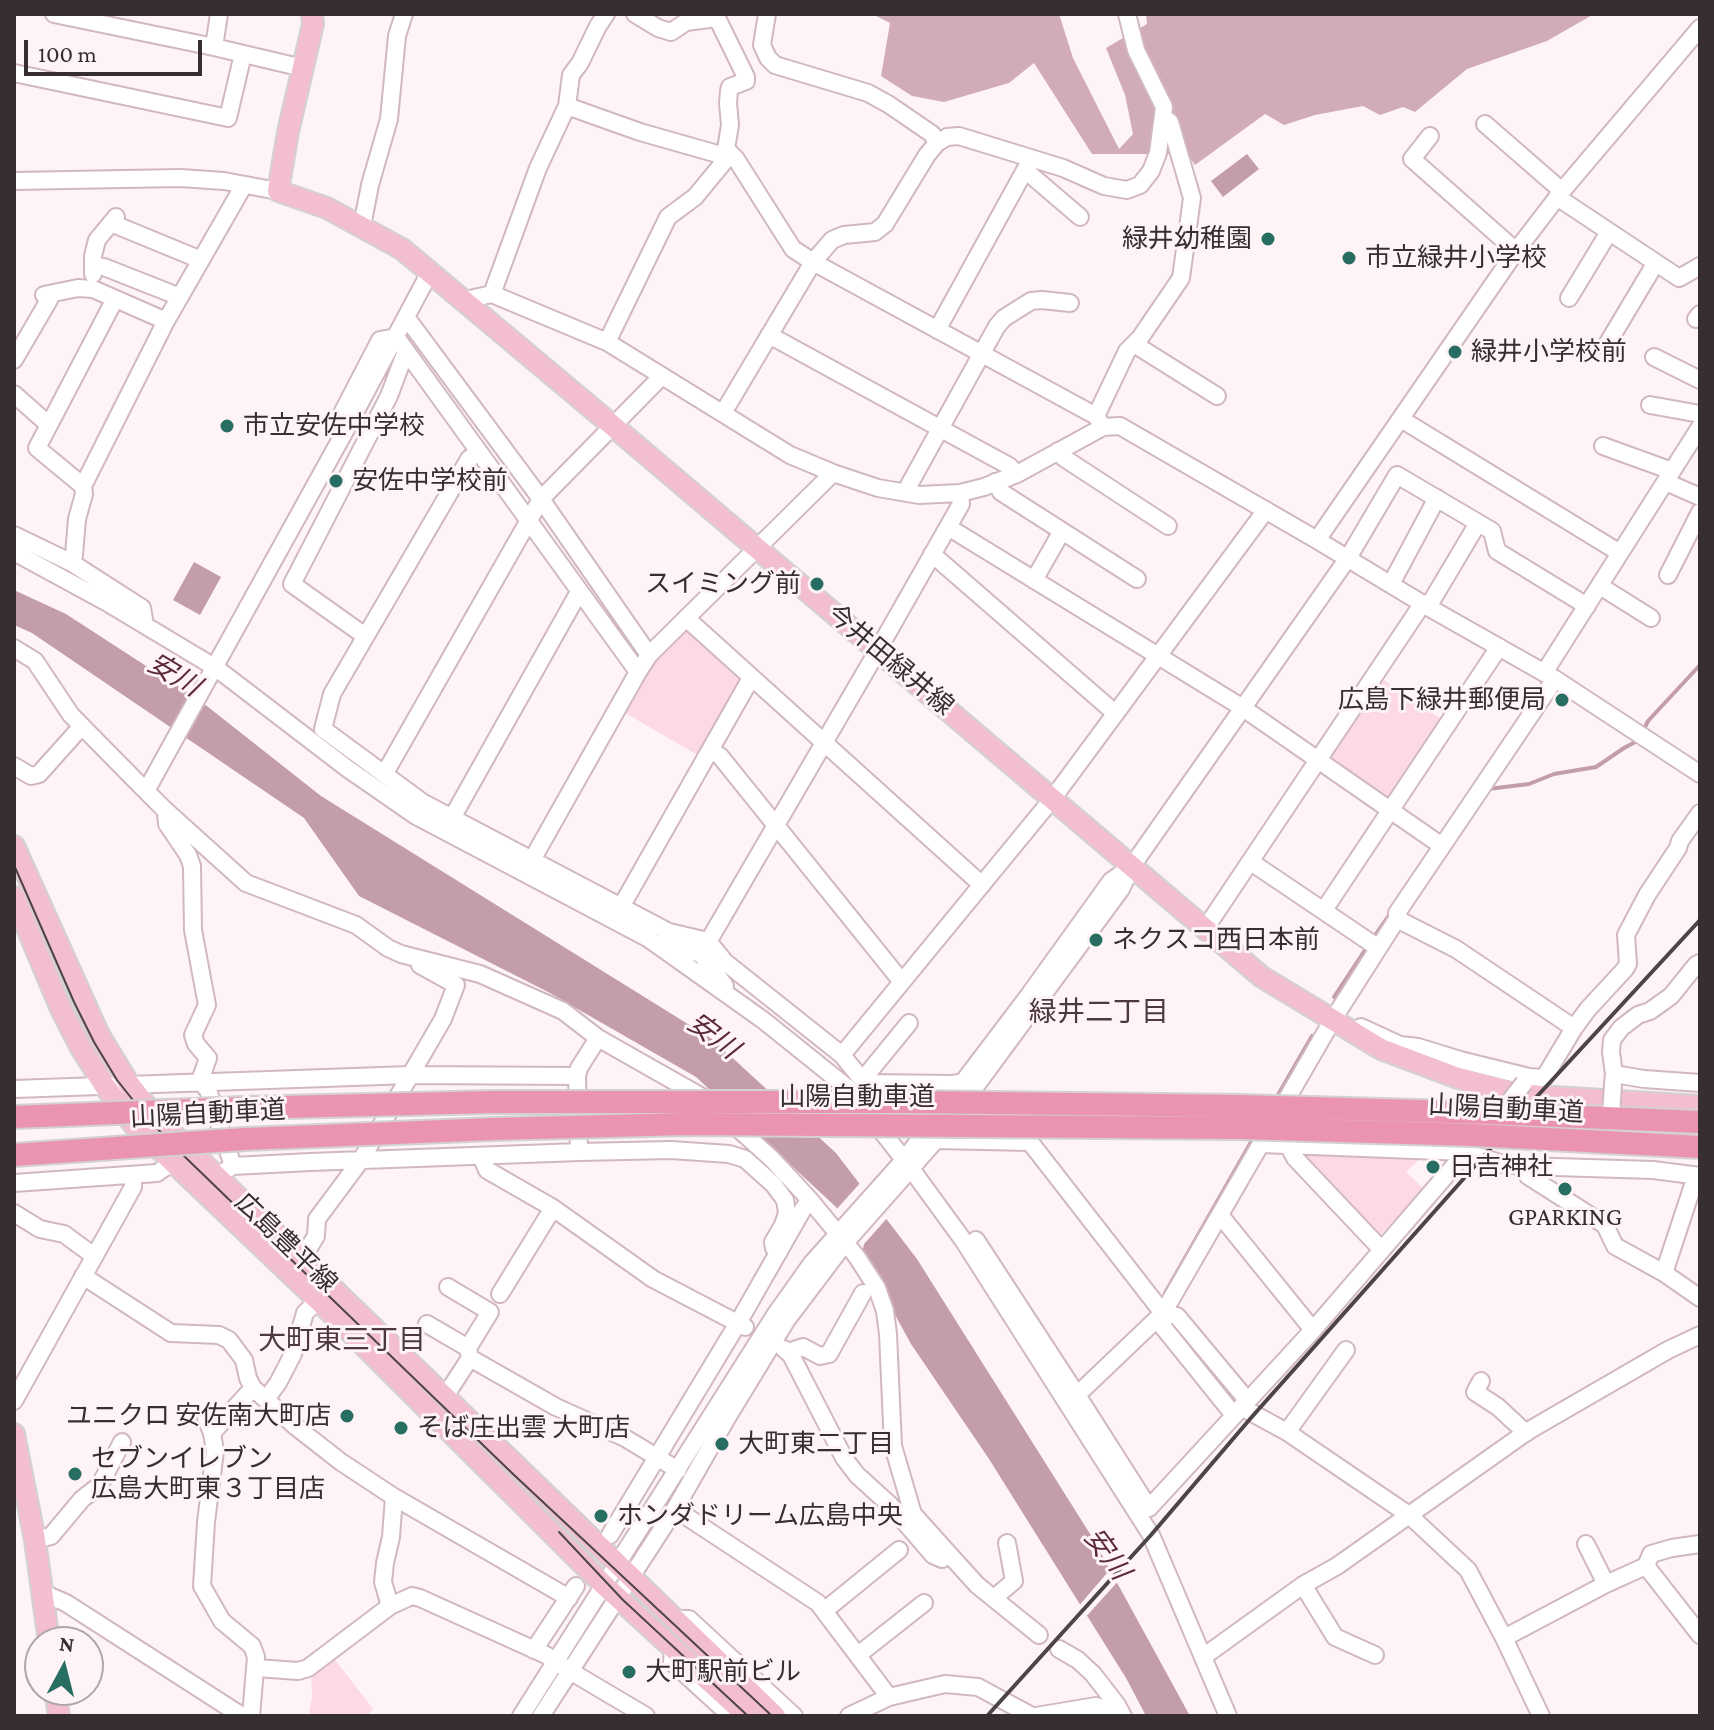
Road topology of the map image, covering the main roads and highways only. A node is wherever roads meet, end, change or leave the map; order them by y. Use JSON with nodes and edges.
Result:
{"nodes":[{"id":1,"x":312,"y":14,"type":"edge"},
{"id":2,"x":14,"y":846,"type":"edge"},
{"id":3,"x":14,"y":897,"type":"edge"},
{"id":4,"x":1700,"y":1106,"type":"edge"},
{"id":5,"x":14,"y":1117,"type":"edge"},
{"id":6,"x":1700,"y":1122,"type":"edge"},
{"id":7,"x":1700,"y":1147,"type":"edge"},
{"id":8,"x":14,"y":1155,"type":"edge"},
{"id":9,"x":14,"y":1434,"type":"edge"},
{"id":10,"x":47,"y":1626,"type":"edge"},
{"id":11,"x":747,"y":1716,"type":"edge"},
{"id":12,"x":775,"y":1716,"type":"edge"}],
"edges":[{"from":1,"to":4,"type":"main road","name":"今井田緑井線"},
{"from":2,"to":12,"type":"main road","name":"広島豊平線"},
{"from":3,"to":11,"type":"main road","name":"広島豊平線"},
{"from":5,"to":6,"type":"highway","name":"山陽自動車道","bridge":true},
{"from":7,"to":8,"type":"highway","name":"山陽自動車道","bridge":true},
{"from":9,"to":10,"type":"main road"}]}
